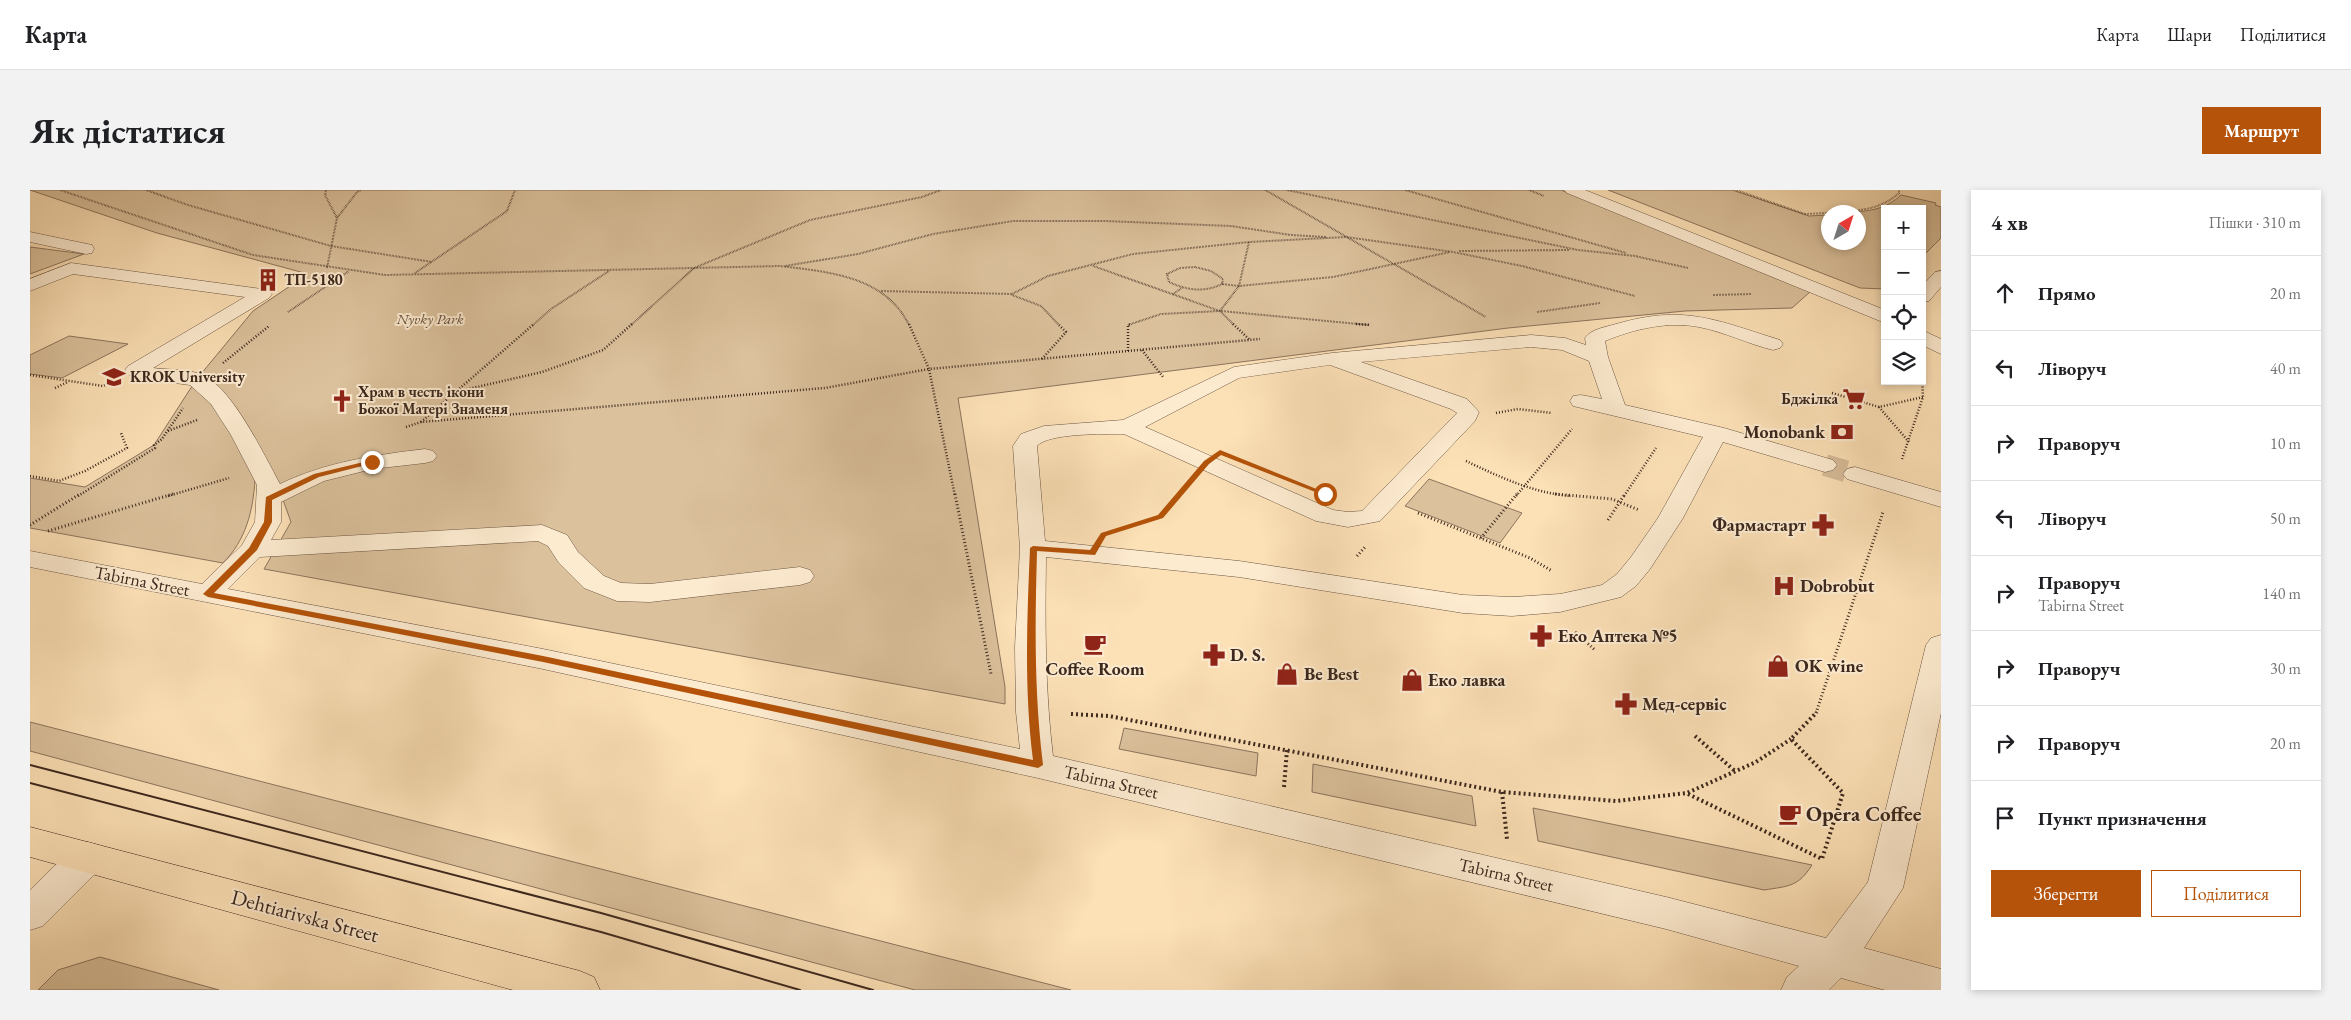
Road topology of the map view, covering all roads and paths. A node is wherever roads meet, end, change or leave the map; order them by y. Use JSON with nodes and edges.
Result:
{"nodes":[{"id":1,"x":60,"y":190,"type":"edge"},
{"id":2,"x":146,"y":190,"type":"edge"},
{"id":3,"x":326,"y":190,"type":"edge"},
{"id":4,"x":360,"y":190,"type":"edge"},
{"id":5,"x":515,"y":190,"type":"edge"},
{"id":6,"x":941,"y":190,"type":"edge"},
{"id":7,"x":1265,"y":190,"type":"edge"},
{"id":8,"x":1286,"y":190,"type":"edge"},
{"id":9,"x":1405,"y":190,"type":"edge"},
{"id":10,"x":1572,"y":190,"type":"edge"},
{"id":11,"x":1736,"y":190,"type":"edge"},
{"id":12,"x":1899,"y":190,"type":"edge"},
{"id":13,"x":1866,"y":210,"type":"edge"},
{"id":14,"x":1821,"y":213,"type":"edge"},
{"id":15,"x":337,"y":218,"type":"junction"},
{"id":16,"x":30,"y":237,"type":"edge"},
{"id":17,"x":1346,"y":237,"type":"junction"},
{"id":18,"x":1250,"y":242,"type":"junction"},
{"id":19,"x":331,"y":246,"type":"junction"},
{"id":20,"x":86,"y":249,"type":"dead end"},
{"id":21,"x":1578,"y":250,"type":"junction"},
{"id":22,"x":1453,"y":252,"type":"junction"},
{"id":23,"x":1635,"y":256,"type":"junction"},
{"id":24,"x":432,"y":262,"type":"junction"},
{"id":25,"x":1093,"y":265,"type":"junction"},
{"id":26,"x":1397,"y":265,"type":"junction"},
{"id":27,"x":780,"y":266,"type":"junction"},
{"id":28,"x":327,"y":268,"type":"junction"},
{"id":29,"x":694,"y":268,"type":"junction"},
{"id":30,"x":1693,"y":269,"type":"dead end"},
{"id":31,"x":350,"y":270,"type":"junction"},
{"id":32,"x":610,"y":270,"type":"junction"},
{"id":33,"x":414,"y":274,"type":"junction"},
{"id":34,"x":1941,"y":276,"type":"edge"},
{"id":35,"x":1222,"y":284,"type":"junction"},
{"id":36,"x":30,"y":286,"type":"edge"},
{"id":37,"x":1239,"y":286,"type":"junction"},
{"id":38,"x":1182,"y":288,"type":"junction"},
{"id":39,"x":881,"y":291,"type":"junction"},
{"id":40,"x":1012,"y":294,"type":"junction"},
{"id":41,"x":1173,"y":294,"type":"junction"},
{"id":42,"x":1758,"y":294,"type":"dead end"},
{"id":43,"x":1924,"y":295,"type":"edge"},
{"id":44,"x":1710,"y":296,"type":"dead end"},
{"id":45,"x":1633,"y":299,"type":"dead end"},
{"id":46,"x":1604,"y":303,"type":"dead end"},
{"id":47,"x":1220,"y":311,"type":"junction"},
{"id":48,"x":1536,"y":312,"type":"dead end"},
{"id":49,"x":1881,"y":314,"type":"edge"},
{"id":50,"x":283,"y":315,"type":"dead end"},
{"id":51,"x":1479,"y":319,"type":"dead end"},
{"id":52,"x":275,"y":322,"type":"dead end"},
{"id":53,"x":1368,"y":329,"type":"dead end"},
{"id":54,"x":1260,"y":339,"type":"dead end"},
{"id":55,"x":1926,"y":339,"type":"edge"},
{"id":56,"x":1250,"y":340,"type":"junction"},
{"id":57,"x":1773,"y":344,"type":"dead end"},
{"id":58,"x":1941,"y":348,"type":"edge"},
{"id":59,"x":1128,"y":351,"type":"junction"},
{"id":60,"x":1598,"y":356,"type":"junction"},
{"id":61,"x":1042,"y":359,"type":"junction"},
{"id":62,"x":1332,"y":359,"type":"junction"},
{"id":63,"x":929,"y":369,"type":"junction"},
{"id":64,"x":136,"y":372,"type":"junction"},
{"id":65,"x":30,"y":375,"type":"edge"},
{"id":66,"x":68,"y":381,"type":"junction"},
{"id":67,"x":199,"y":384,"type":"junction"},
{"id":68,"x":1922,"y":385,"type":"edge"},
{"id":69,"x":55,"y":388,"type":"dead end"},
{"id":70,"x":456,"y":392,"type":"junction"},
{"id":71,"x":1832,"y":393,"type":"dead end"},
{"id":72,"x":1923,"y":398,"type":"junction"},
{"id":73,"x":1581,"y":401,"type":"dead end"},
{"id":74,"x":1879,"y":407,"type":"junction"},
{"id":75,"x":1616,"y":409,"type":"junction"},
{"id":76,"x":1493,"y":414,"type":"dead end"},
{"id":77,"x":1555,"y":414,"type":"dead end"},
{"id":78,"x":421,"y":422,"type":"junction"},
{"id":79,"x":1672,"y":423,"type":"junction"},
{"id":80,"x":1576,"y":425,"type":"dead end"},
{"id":81,"x":1127,"y":428,"type":"junction"},
{"id":82,"x":399,"y":430,"type":"dead end"},
{"id":83,"x":120,"y":433,"type":"dead end"},
{"id":84,"x":1716,"y":433,"type":"junction"},
{"id":85,"x":1909,"y":442,"type":"junction"},
{"id":86,"x":1435,"y":449,"type":"junction"},
{"id":87,"x":425,"y":456,"type":"dead end"},
{"id":88,"x":1206,"y":463,"type":"junction"},
{"id":89,"x":1825,"y":465,"type":"tunnel mouth"},
{"id":90,"x":262,"y":469,"type":"junction"},
{"id":91,"x":1855,"y":474,"type":"tunnel mouth"},
{"id":92,"x":30,"y":476,"type":"edge"},
{"id":93,"x":1892,"y":485,"type":"junction"},
{"id":94,"x":1524,"y":486,"type":"junction"},
{"id":95,"x":268,"y":499,"type":"junction"},
{"id":96,"x":1941,"y":500,"type":"edge"},
{"id":97,"x":1621,"y":503,"type":"junction"},
{"id":98,"x":1412,"y":511,"type":"dead end"},
{"id":99,"x":1608,"y":520,"type":"dead end"},
{"id":100,"x":1668,"y":521,"type":"junction"},
{"id":101,"x":30,"y":525,"type":"edge"},
{"id":102,"x":1481,"y":538,"type":"junction"},
{"id":103,"x":1368,"y":544,"type":"dead end"},
{"id":104,"x":35,"y":546,"type":"edge"},
{"id":105,"x":1033,"y":548,"type":"junction"},
{"id":106,"x":253,"y":550,"type":"junction"},
{"id":107,"x":1092,"y":553,"type":"junction"},
{"id":108,"x":800,"y":576,"type":"dead end"},
{"id":109,"x":1319,"y":582,"type":"junction"},
{"id":110,"x":208,"y":594,"type":"junction"},
{"id":111,"x":1595,"y":595,"type":"junction"},
{"id":112,"x":1569,"y":627,"type":"dead end"},
{"id":113,"x":1941,"y":645,"type":"edge"},
{"id":114,"x":1595,"y":650,"type":"dead end"},
{"id":115,"x":993,"y":680,"type":"dead end"},
{"id":116,"x":1061,"y":713,"type":"dead end"},
{"id":117,"x":1695,"y":736,"type":"dead end"},
{"id":118,"x":1791,"y":738,"type":"junction"},
{"id":119,"x":1287,"y":750,"type":"junction"},
{"id":120,"x":1038,"y":765,"type":"junction"},
{"id":121,"x":1735,"y":771,"type":"junction"},
{"id":122,"x":1284,"y":788,"type":"dead end"},
{"id":123,"x":1502,"y":792,"type":"junction"},
{"id":124,"x":1687,"y":793,"type":"junction"},
{"id":125,"x":1507,"y":839,"type":"dead end"},
{"id":126,"x":30,"y":842,"type":"edge"},
{"id":127,"x":88,"y":857,"type":"junction"},
{"id":128,"x":30,"y":914,"type":"edge"},
{"id":129,"x":1834,"y":959,"type":"junction"},
{"id":130,"x":1941,"y":987,"type":"edge"},
{"id":131,"x":580,"y":990,"type":"edge"},
{"id":132,"x":1801,"y":990,"type":"edge"}],
"edges":[{"from":1,"to":28,"type":"path"},
{"from":2,"to":19,"type":"path"},
{"from":3,"to":15,"type":"path"},
{"from":4,"to":15,"type":"path"},
{"from":5,"to":24,"type":"path"},
{"from":6,"to":29,"type":"path"},
{"from":7,"to":17,"type":"path"},
{"from":8,"to":21,"type":"path"},
{"from":9,"to":23,"type":"path"},
{"from":10,"to":49,"type":"street"},
{"from":11,"to":14,"type":"path"},
{"from":12,"to":13,"type":"path"},
{"from":15,"to":19,"type":"path"},
{"from":16,"to":20,"type":"street"},
{"from":17,"to":18,"type":"path"},
{"from":17,"to":22,"type":"path"},
{"from":17,"to":26,"type":"path"},
{"from":17,"to":27,"type":"path"},
{"from":18,"to":25,"type":"path"},
{"from":18,"to":37,"type":"path"},
{"from":19,"to":24,"type":"path"},
{"from":19,"to":28,"type":"path"},
{"from":21,"to":22,"type":"path"},
{"from":21,"to":23,"type":"path"},
{"from":22,"to":26,"type":"path"},
{"from":22,"to":45,"type":"path"},
{"from":23,"to":30,"type":"path"},
{"from":24,"to":33,"type":"path"},
{"from":25,"to":40,"type":"path"},
{"from":25,"to":41,"type":"path"},
{"from":26,"to":37,"type":"path"},
{"from":26,"to":51,"type":"path"},
{"from":27,"to":29,"type":"path"},
{"from":27,"to":39,"type":"path"},
{"from":28,"to":31,"type":"path"},
{"from":29,"to":32,"type":"path"},
{"from":29,"to":70,"type":"path"},
{"from":31,"to":33,"type":"path"},
{"from":31,"to":50,"type":"path"},
{"from":32,"to":33,"type":"path"},
{"from":32,"to":70,"type":"path"},
{"from":34,"to":43,"type":"street"},
{"from":35,"to":37,"type":"path"},
{"from":35,"to":38,"type":"path"},
{"from":35,"to":38,"type":"path"},
{"from":36,"to":64,"type":"street"},
{"from":37,"to":47,"type":"path"},
{"from":38,"to":41,"type":"path"},
{"from":39,"to":40,"type":"path"},
{"from":39,"to":63,"type":"path"},
{"from":40,"to":61,"type":"path"},
{"from":41,"to":47,"type":"path"},
{"from":42,"to":44,"type":"path"},
{"from":46,"to":48,"type":"path"},
{"from":47,"to":53,"type":"path"},
{"from":47,"to":56,"type":"path"},
{"from":47,"to":59,"type":"path"},
{"from":52,"to":67,"type":"path"},
{"from":54,"to":56,"type":"path"},
{"from":55,"to":58,"type":"street"},
{"from":56,"to":59,"type":"path"},
{"from":57,"to":60,"type":"street"},
{"from":59,"to":61,"type":"path"},
{"from":60,"to":62,"type":"street"},
{"from":60,"to":75,"type":"street"},
{"from":61,"to":63,"type":"path"},
{"from":62,"to":81,"type":"street"},
{"from":62,"to":86,"type":"street"},
{"from":63,"to":78,"type":"path"},
{"from":63,"to":115,"type":"path"},
{"from":64,"to":66,"type":"path"},
{"from":64,"to":67,"type":"street"},
{"from":65,"to":66,"type":"path"},
{"from":66,"to":69,"type":"path"},
{"from":67,"to":90,"type":"street"},
{"from":67,"to":101,"type":"path"},
{"from":68,"to":72,"type":"path"},
{"from":70,"to":78,"type":"path"},
{"from":71,"to":74,"type":"path"},
{"from":72,"to":74,"type":"path"},
{"from":72,"to":85,"type":"path"},
{"from":73,"to":75,"type":"street"},
{"from":74,"to":85,"type":"path"},
{"from":75,"to":79,"type":"street"},
{"from":76,"to":77,"type":"path"},
{"from":78,"to":82,"type":"path"},
{"from":79,"to":84,"type":"street"},
{"from":79,"to":97,"type":"path"},
{"from":80,"to":94,"type":"path"},
{"from":81,"to":88,"type":"street"},
{"from":81,"to":105,"type":"street"},
{"from":83,"to":92,"type":"path"},
{"from":84,"to":89,"type":"street"},
{"from":84,"to":100,"type":"street"},
{"from":85,"to":93,"type":"path"},
{"from":86,"to":88,"type":"street"},
{"from":86,"to":94,"type":"path"},
{"from":87,"to":95,"type":"street"},
{"from":88,"to":107,"type":"path"},
{"from":90,"to":95,"type":"street"},
{"from":90,"to":104,"type":"path"},
{"from":91,"to":93,"type":"street"},
{"from":93,"to":96,"type":"street"},
{"from":93,"to":118,"type":"path"},
{"from":94,"to":97,"type":"path"},
{"from":94,"to":102,"type":"path"},
{"from":95,"to":106,"type":"street"},
{"from":97,"to":99,"type":"path"},
{"from":97,"to":100,"type":"path"},
{"from":98,"to":102,"type":"path"},
{"from":100,"to":111,"type":"street"},
{"from":102,"to":111,"type":"path"},
{"from":103,"to":109,"type":"path"},
{"from":104,"to":110,"type":"street","name":"Tabirna Street"},
{"from":105,"to":107,"type":"street"},
{"from":105,"to":120,"type":"street"},
{"from":106,"to":108,"type":"street"},
{"from":106,"to":110,"type":"street"},
{"from":107,"to":109,"type":"street"},
{"from":109,"to":111,"type":"street"},
{"from":110,"to":120,"type":"street","name":"Tabirna Street"},
{"from":112,"to":114,"type":"path"},
{"from":113,"to":129,"type":"street"},
{"from":116,"to":119,"type":"path"},
{"from":117,"to":121,"type":"path"},
{"from":118,"to":121,"type":"path"},
{"from":118,"to":124,"type":"path"},
{"from":119,"to":122,"type":"path"},
{"from":119,"to":123,"type":"path"},
{"from":120,"to":129,"type":"street","name":"Tabirna Street"},
{"from":121,"to":124,"type":"path"},
{"from":123,"to":124,"type":"path"},
{"from":123,"to":125,"type":"path"},
{"from":126,"to":127,"type":"main road","name":"Dehtiarivska Street"},
{"from":127,"to":128,"type":"street"},
{"from":127,"to":131,"type":"main road","name":"Dehtiarivska Street"},
{"from":129,"to":130,"type":"street","name":"Tabirna Street"},
{"from":129,"to":132,"type":"street"}]}
